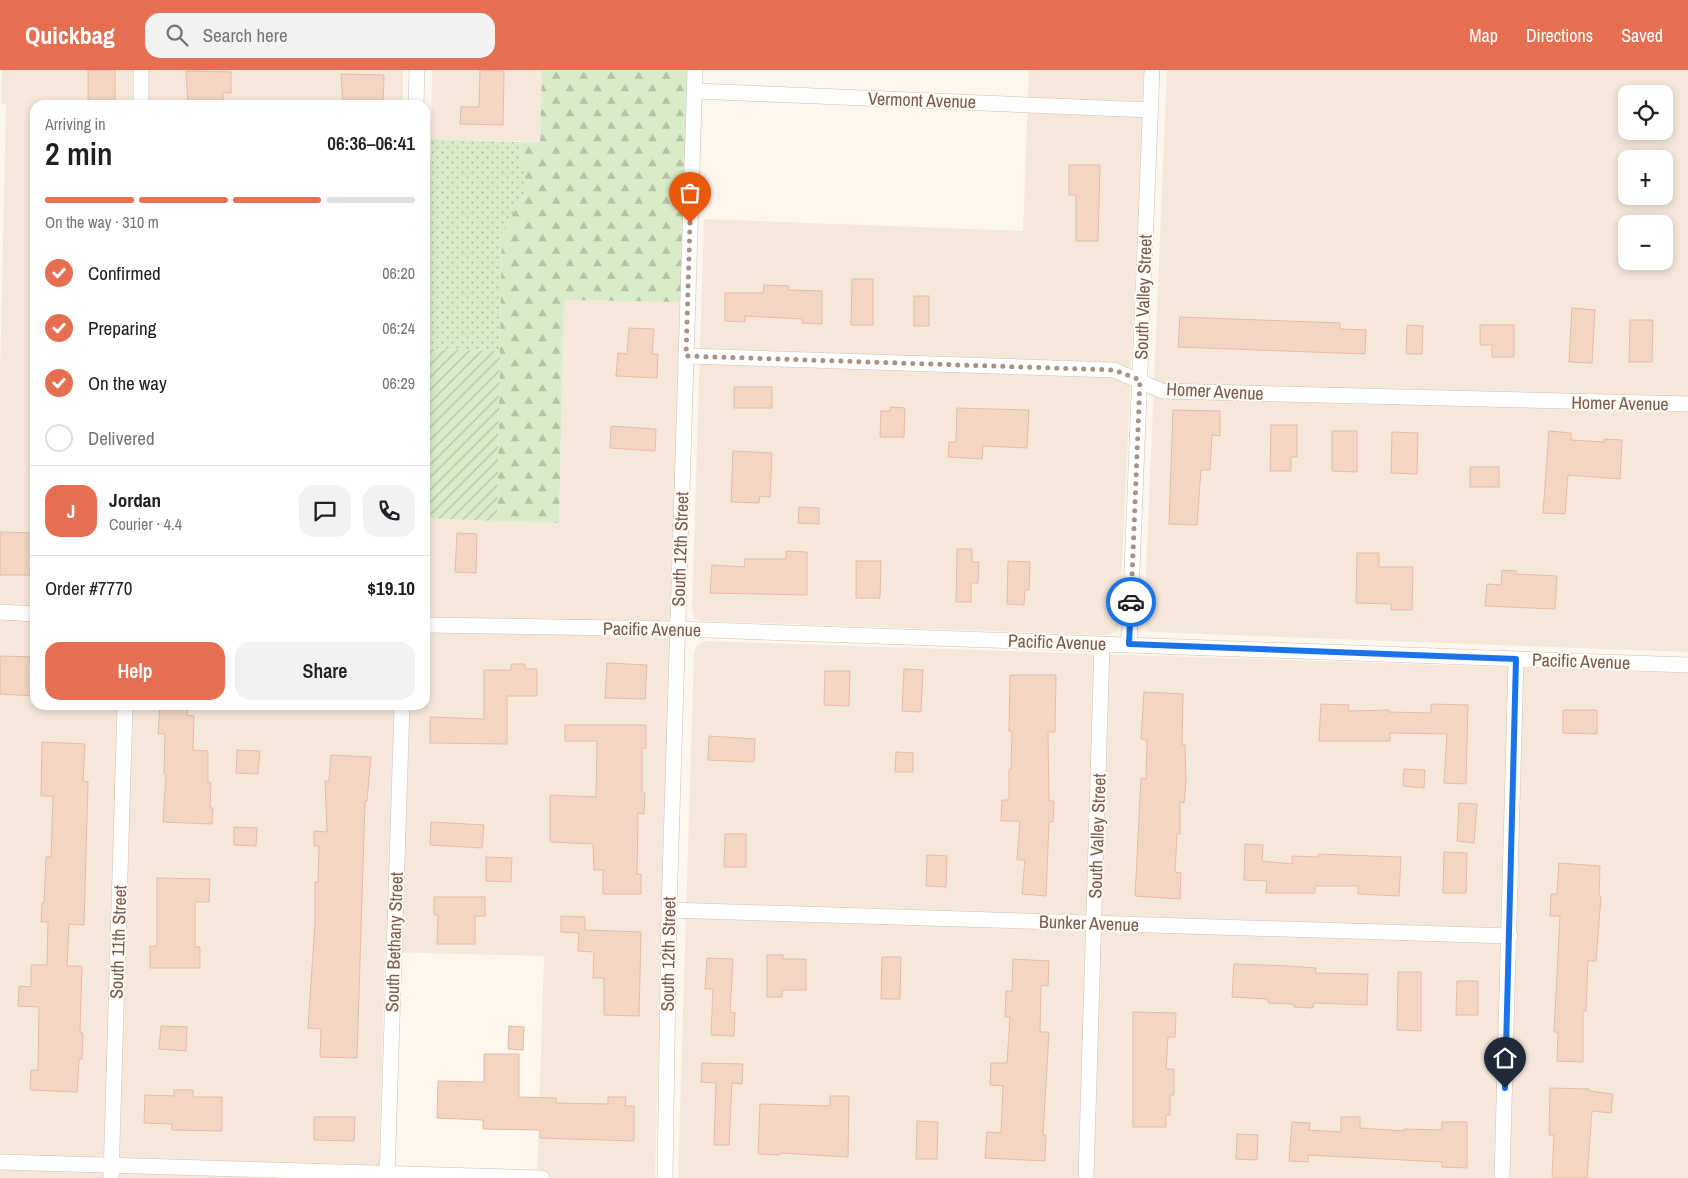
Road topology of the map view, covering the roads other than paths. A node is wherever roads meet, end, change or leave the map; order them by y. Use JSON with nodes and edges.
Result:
{"nodes":[{"id":1,"x":142,"y":70,"type":"edge"},
{"id":2,"x":416,"y":70,"type":"edge"},
{"id":3,"x":695,"y":70,"type":"edge"},
{"id":4,"x":1152,"y":70,"type":"edge"},
{"id":5,"x":694,"y":91,"type":"junction"},
{"id":6,"x":141,"y":100,"type":"edge"},
{"id":7,"x":416,"y":100,"type":"edge"},
{"id":8,"x":1150,"y":110,"type":"junction"},
{"id":9,"x":686,"y":356,"type":"junction"},
{"id":10,"x":1140,"y":380,"type":"junction"},
{"id":11,"x":1688,"y":404,"type":"edge"},
{"id":12,"x":0,"y":612,"type":"edge"},
{"id":13,"x":30,"y":614,"type":"edge"},
{"id":14,"x":430,"y":625,"type":"edge"},
{"id":15,"x":678,"y":629,"type":"junction"},
{"id":16,"x":1102,"y":644,"type":"junction"},
{"id":17,"x":1129,"y":644,"type":"junction"},
{"id":18,"x":1516,"y":659,"type":"junction"},
{"id":19,"x":1688,"y":665,"type":"edge"},
{"id":20,"x":125,"y":710,"type":"edge"},
{"id":21,"x":402,"y":710,"type":"edge"},
{"id":22,"x":669,"y":910,"type":"junction"},
{"id":23,"x":1095,"y":923,"type":"junction"},
{"id":24,"x":1510,"y":936,"type":"junction"},
{"id":25,"x":0,"y":1162,"type":"edge"},
{"id":26,"x":111,"y":1172,"type":"edge"},
{"id":27,"x":387,"y":1176,"type":"edge"},
{"id":28,"x":542,"y":1178,"type":"edge"},
{"id":29,"x":665,"y":1178,"type":"edge"},
{"id":30,"x":1086,"y":1178,"type":"edge"},
{"id":31,"x":1502,"y":1178,"type":"edge"}],
"edges":[{"from":1,"to":6,"type":"street"},
{"from":2,"to":7,"type":"street"},
{"from":3,"to":5,"type":"street","name":"South 12th Street"},
{"from":4,"to":8,"type":"street","name":"South Valley Street"},
{"from":5,"to":8,"type":"street","name":"Vermont Avenue"},
{"from":5,"to":9,"type":"street","name":"South 12th Street"},
{"from":8,"to":10,"type":"street","name":"South Valley Street"},
{"from":9,"to":10,"type":"street","name":"Homer Avenue"},
{"from":9,"to":15,"type":"street","name":"South 12th Street"},
{"from":10,"to":11,"type":"street","name":"Homer Avenue"},
{"from":10,"to":17,"type":"street","name":"South Valley Street"},
{"from":12,"to":13,"type":"street"},
{"from":14,"to":15,"type":"street","name":"Pacific Avenue"},
{"from":15,"to":16,"type":"street","name":"Pacific Avenue"},
{"from":15,"to":22,"type":"street","name":"South 12th Street"},
{"from":16,"to":17,"type":"street","name":"Pacific Avenue"},
{"from":16,"to":23,"type":"street","name":"South Valley Street"},
{"from":17,"to":18,"type":"street","name":"Pacific Avenue"},
{"from":18,"to":19,"type":"street","name":"Pacific Avenue"},
{"from":18,"to":24,"type":"street"},
{"from":20,"to":26,"type":"street","name":"South 11th Street"},
{"from":21,"to":27,"type":"street","name":"South Bethany Street"},
{"from":22,"to":23,"type":"street","name":"Bunker Avenue"},
{"from":22,"to":29,"type":"street","name":"South 12th Street"},
{"from":23,"to":24,"type":"street","name":"Bunker Avenue"},
{"from":23,"to":30,"type":"street","name":"South Valley Street"},
{"from":24,"to":31,"type":"street"},
{"from":25,"to":26,"type":"street"},
{"from":26,"to":27,"type":"street"},
{"from":27,"to":28,"type":"street"}]}
